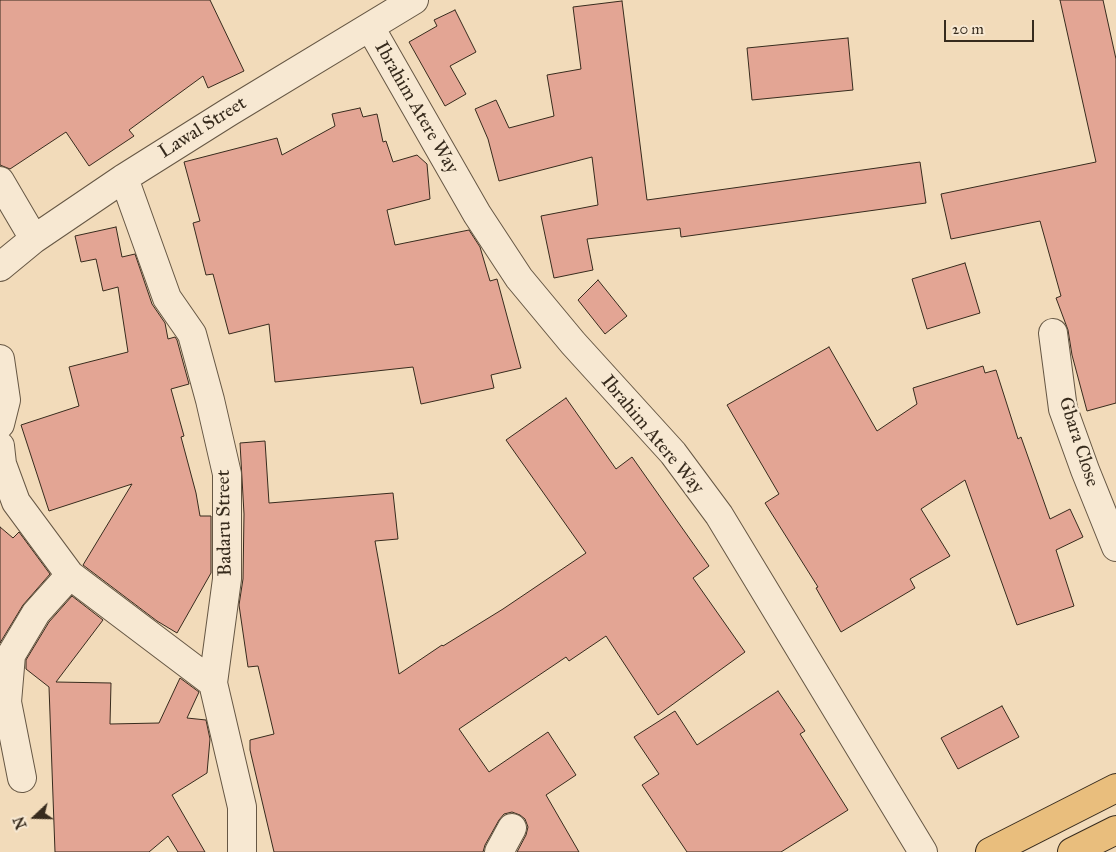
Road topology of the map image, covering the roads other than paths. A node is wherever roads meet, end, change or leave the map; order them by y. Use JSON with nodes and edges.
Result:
{"nodes":[{"id":1,"x":414,"y":0,"type":"edge"},
{"id":2,"x":370,"y":27,"type":"junction"},
{"id":3,"x":124,"y":178,"type":"junction"},
{"id":4,"x":0,"y":181,"type":"edge"},
{"id":5,"x":34,"y":239,"type":"junction"},
{"id":6,"x":0,"y":267,"type":"edge"},
{"id":7,"x":1053,"y":333,"type":"dead end"},
{"id":8,"x":0,"y":360,"type":"edge"},
{"id":9,"x":0,"y":424,"type":"edge"},
{"id":10,"x":0,"y":446,"type":"edge"},
{"id":11,"x":1116,"y":547,"type":"edge"},
{"id":12,"x":70,"y":575,"type":"junction"},
{"id":13,"x":213,"y":683,"type":"junction"},
{"id":14,"x":22,"y":778,"type":"dead end"},
{"id":15,"x":1116,"y":788,"type":"edge"},
{"id":16,"x":512,"y":828,"type":"dead end"},
{"id":17,"x":1116,"y":830,"type":"edge"},
{"id":18,"x":242,"y":852,"type":"edge"},
{"id":19,"x":499,"y":852,"type":"edge"},
{"id":20,"x":923,"y":852,"type":"edge"},
{"id":21,"x":990,"y":852,"type":"edge"},
{"id":22,"x":1072,"y":852,"type":"edge"}],
"edges":[{"from":1,"to":2,"type":"street","name":"Lawal Street"},
{"from":2,"to":3,"type":"street","name":"Lawal Street"},
{"from":2,"to":20,"type":"street","name":"Ibrahim Atere Way"},
{"from":3,"to":5,"type":"street","name":"Lawal Street"},
{"from":3,"to":13,"type":"street","name":"Badaru Street"},
{"from":4,"to":5,"type":"street"},
{"from":5,"to":6,"type":"street","name":"Lawal Street"},
{"from":7,"to":11,"type":"street","name":"Gbara Close"},
{"from":8,"to":9,"type":"street"},
{"from":10,"to":12,"type":"street"},
{"from":12,"to":13,"type":"street"},
{"from":12,"to":14,"type":"street"},
{"from":13,"to":18,"type":"street","name":"Badaru Street"},
{"from":15,"to":21,"type":"main road"},
{"from":16,"to":19,"type":"street"},
{"from":17,"to":22,"type":"main road"}]}
